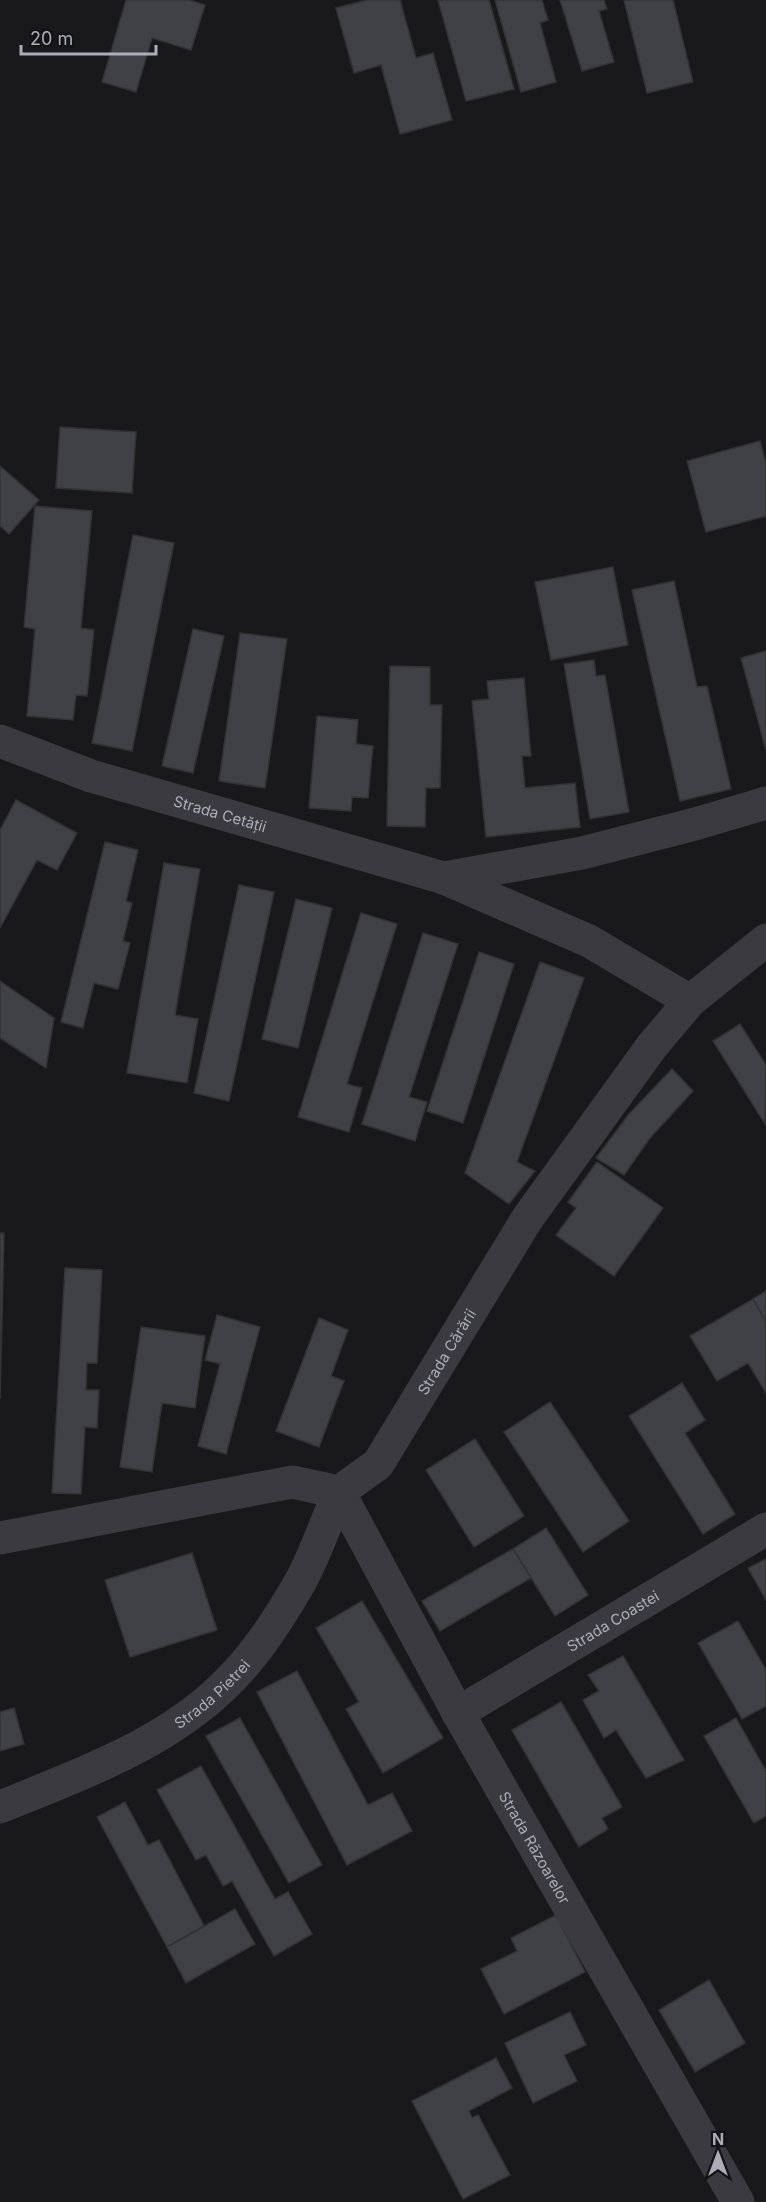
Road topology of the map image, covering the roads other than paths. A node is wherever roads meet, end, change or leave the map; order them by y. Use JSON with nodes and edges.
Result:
{"nodes":[{"id":1,"x":0,"y":741,"type":"edge"},
{"id":2,"x":766,"y":803,"type":"edge"},
{"id":3,"x":444,"y":878,"type":"junction"},
{"id":4,"x":766,"y":939,"type":"edge"},
{"id":5,"x":690,"y":1001,"type":"junction"},
{"id":6,"x":339,"y":1492,"type":"junction"},
{"id":7,"x":766,"y":1530,"type":"edge"},
{"id":8,"x":0,"y":1538,"type":"edge"},
{"id":9,"x":458,"y":1713,"type":"junction"},
{"id":10,"x":0,"y":1808,"type":"edge"},
{"id":11,"x":738,"y":2202,"type":"edge"}],
"edges":[{"from":1,"to":3,"type":"street","name":"Strada Cetății"},
{"from":2,"to":3,"type":"street","name":"Strada Cetății"},
{"from":3,"to":5,"type":"street","name":"Strada Cetății"},
{"from":4,"to":5,"type":"street","name":"Strada Cărării"},
{"from":5,"to":6,"type":"street","name":"Strada Cărării"},
{"from":6,"to":8,"type":"street"},
{"from":6,"to":9,"type":"street","name":"Strada Răzoarelor"},
{"from":6,"to":10,"type":"street","name":"Strada Pietrei"},
{"from":7,"to":9,"type":"street","name":"Strada Coastei"},
{"from":9,"to":11,"type":"street","name":"Strada Răzoarelor"}]}
